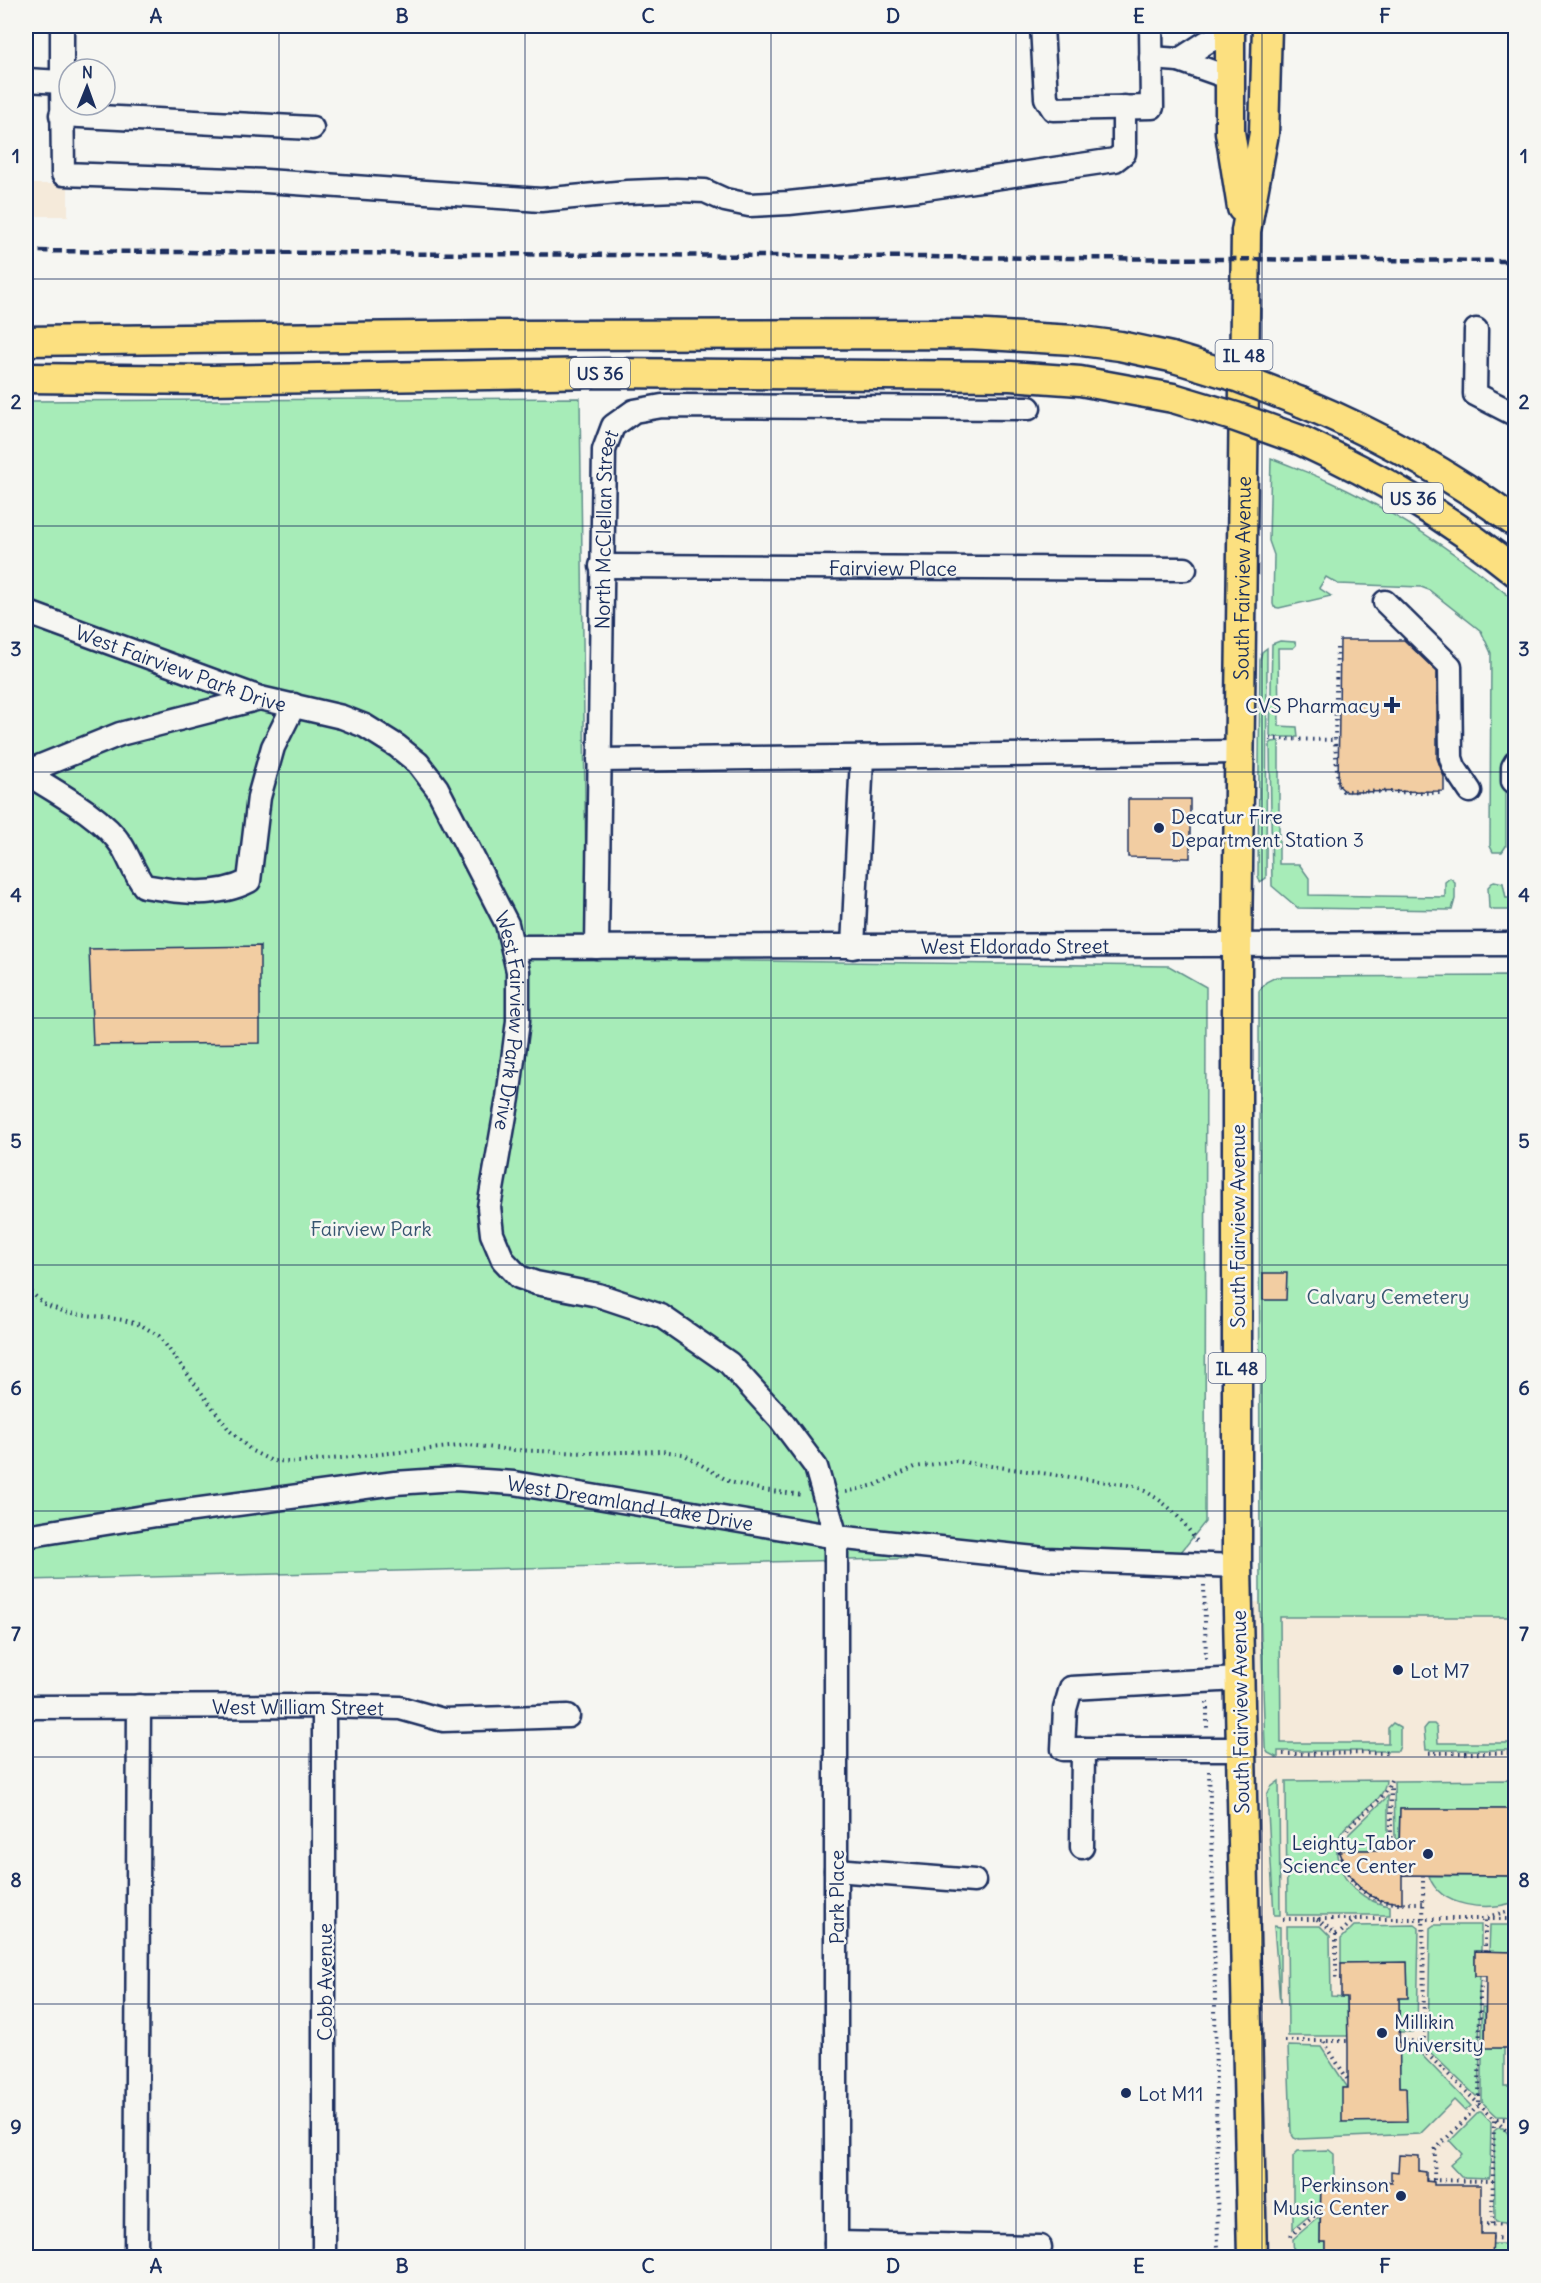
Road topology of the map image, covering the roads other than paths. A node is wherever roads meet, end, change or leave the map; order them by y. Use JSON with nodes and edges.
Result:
{"nodes":[{"id":1,"x":62,"y":26,"type":"edge"},
{"id":2,"x":1042,"y":26,"type":"edge"},
{"id":3,"x":1151,"y":26,"type":"edge"},
{"id":4,"x":1267,"y":26,"type":"edge"},
{"id":5,"x":1230,"y":29,"type":"edge"},
{"id":6,"x":62,"y":57,"type":"edge"},
{"id":7,"x":1151,"y":57,"type":"junction"},
{"id":8,"x":1179,"y":60,"type":"junction"},
{"id":9,"x":1230,"y":78,"type":"junction"},
{"id":10,"x":26,"y":80,"type":"edge"},
{"id":11,"x":57,"y":81,"type":"edge"},
{"id":12,"x":1124,"y":107,"type":"junction"},
{"id":13,"x":61,"y":117,"type":"edge"},
{"id":14,"x":100,"y":117,"type":"edge"},
{"id":15,"x":312,"y":128,"type":"dead end"},
{"id":16,"x":1246,"y":231,"type":"junction"},
{"id":17,"x":1476,"y":330,"type":"dead end"},
{"id":18,"x":26,"y":341,"type":"edge"},
{"id":19,"x":26,"y":378,"type":"edge"},
{"id":20,"x":1029,"y":408,"type":"dead end"},
{"id":21,"x":1515,"y":415,"type":"edge"},
{"id":22,"x":1515,"y":523,"type":"edge"},
{"id":23,"x":601,"y":567,"type":"junction"},
{"id":24,"x":1185,"y":569,"type":"dead end"},
{"id":25,"x":1515,"y":572,"type":"edge"},
{"id":26,"x":1391,"y":602,"type":"dead end"},
{"id":27,"x":26,"y":612,"type":"edge"},
{"id":28,"x":260,"y":698,"type":"junction"},
{"id":29,"x":294,"y":705,"type":"junction"},
{"id":30,"x":1239,"y":752,"type":"junction"},
{"id":31,"x":862,"y":757,"type":"junction"},
{"id":32,"x":599,"y":760,"type":"junction"},
{"id":33,"x":26,"y":772,"type":"edge"},
{"id":34,"x":1465,"y":784,"type":"dead end"},
{"id":35,"x":1515,"y":944,"type":"edge"},
{"id":36,"x":1237,"y":945,"type":"junction"},
{"id":37,"x":853,"y":946,"type":"junction"},
{"id":38,"x":514,"y":947,"type":"junction"},
{"id":39,"x":597,"y":947,"type":"junction"},
{"id":40,"x":26,"y":1536,"type":"edge"},
{"id":41,"x":836,"y":1537,"type":"junction"},
{"id":42,"x":1237,"y":1566,"type":"junction"},
{"id":43,"x":1239,"y":1679,"type":"junction"},
{"id":44,"x":139,"y":1706,"type":"junction"},
{"id":45,"x":324,"y":1706,"type":"junction"},
{"id":46,"x":26,"y":1707,"type":"edge"},
{"id":47,"x":568,"y":1716,"type":"dead end"},
{"id":48,"x":1083,"y":1749,"type":"junction"},
{"id":49,"x":1241,"y":1749,"type":"junction"},
{"id":50,"x":1082,"y":1846,"type":"dead end"},
{"id":51,"x":836,"y":1870,"type":"junction"},
{"id":52,"x":974,"y":1881,"type":"dead end"},
{"id":53,"x":1040,"y":2247,"type":"dead end"},
{"id":54,"x":836,"y":2250,"type":"edge"},
{"id":55,"x":136,"y":2258,"type":"edge"},
{"id":56,"x":324,"y":2258,"type":"edge"},
{"id":57,"x":1252,"y":2258,"type":"edge"}],
"edges":[{"from":1,"to":6,"type":"street"},
{"from":2,"to":12,"type":"street"},
{"from":3,"to":7,"type":"street"},
{"from":4,"to":16,"type":"main road","name":"South Fairview Avenue","number":"IL 48"},
{"from":5,"to":8,"type":"street"},
{"from":5,"to":9,"type":"main road","name":"South Fairview Avenue","number":"IL 48"},
{"from":7,"to":8,"type":"street"},
{"from":7,"to":12,"type":"street"},
{"from":8,"to":9,"type":"street"},
{"from":9,"to":16,"type":"main road","name":"South Fairview Avenue","number":"IL 48"},
{"from":10,"to":11,"type":"street"},
{"from":12,"to":13,"type":"street"},
{"from":14,"to":15,"type":"street"},
{"from":16,"to":30,"type":"main road","name":"South Fairview Avenue","number":"IL 48"},
{"from":17,"to":21,"type":"street"},
{"from":18,"to":22,"type":"main road","number":"US 36","bridge":true},
{"from":19,"to":25,"type":"main road","number":"US 36","bridge":true},
{"from":20,"to":23,"type":"street","name":"North McClellan Street"},
{"from":23,"to":24,"type":"street","name":"Fairview Place"},
{"from":23,"to":32,"type":"street","name":"North McClellan Street"},
{"from":26,"to":34,"type":"street"},
{"from":27,"to":28,"type":"street","name":"West Fairview Park Drive"},
{"from":28,"to":29,"type":"street","name":"West Fairview Park Drive"},
{"from":28,"to":33,"type":"street"},
{"from":29,"to":33,"type":"street"},
{"from":29,"to":38,"type":"street","name":"West Fairview Park Drive"},
{"from":30,"to":31,"type":"street"},
{"from":30,"to":36,"type":"main road","name":"South Fairview Avenue","number":"IL 48"},
{"from":31,"to":32,"type":"street"},
{"from":31,"to":37,"type":"street"},
{"from":32,"to":39,"type":"street","name":"North McClellan Street"},
{"from":35,"to":36,"type":"street","name":"West Eldorado Street"},
{"from":36,"to":37,"type":"street","name":"West Eldorado Street"},
{"from":36,"to":42,"type":"main road","name":"South Fairview Avenue","number":"IL 48"},
{"from":37,"to":39,"type":"street","name":"West Eldorado Street"},
{"from":38,"to":39,"type":"street","name":"West Eldorado Street"},
{"from":38,"to":41,"type":"street","name":"West Fairview Park Drive"},
{"from":40,"to":41,"type":"street","name":"West Dreamland Lake Drive"},
{"from":41,"to":42,"type":"street","name":"West Dreamland Lake Drive"},
{"from":41,"to":51,"type":"street","name":"Park Place"},
{"from":42,"to":43,"type":"main road","name":"South Fairview Avenue","number":"IL 48"},
{"from":43,"to":48,"type":"street"},
{"from":43,"to":49,"type":"main road","name":"South Fairview Avenue","number":"IL 48"},
{"from":44,"to":45,"type":"street","name":"West William Street"},
{"from":44,"to":46,"type":"street","name":"West William Street"},
{"from":44,"to":55,"type":"street"},
{"from":45,"to":47,"type":"street","name":"West William Street"},
{"from":45,"to":56,"type":"street","name":"Cobb Avenue"},
{"from":48,"to":49,"type":"street"},
{"from":48,"to":50,"type":"street"},
{"from":49,"to":57,"type":"main road","name":"South Fairview Avenue","number":"IL 48"},
{"from":51,"to":52,"type":"street"},
{"from":51,"to":54,"type":"street","name":"Park Place"},
{"from":53,"to":54,"type":"street"}]}
